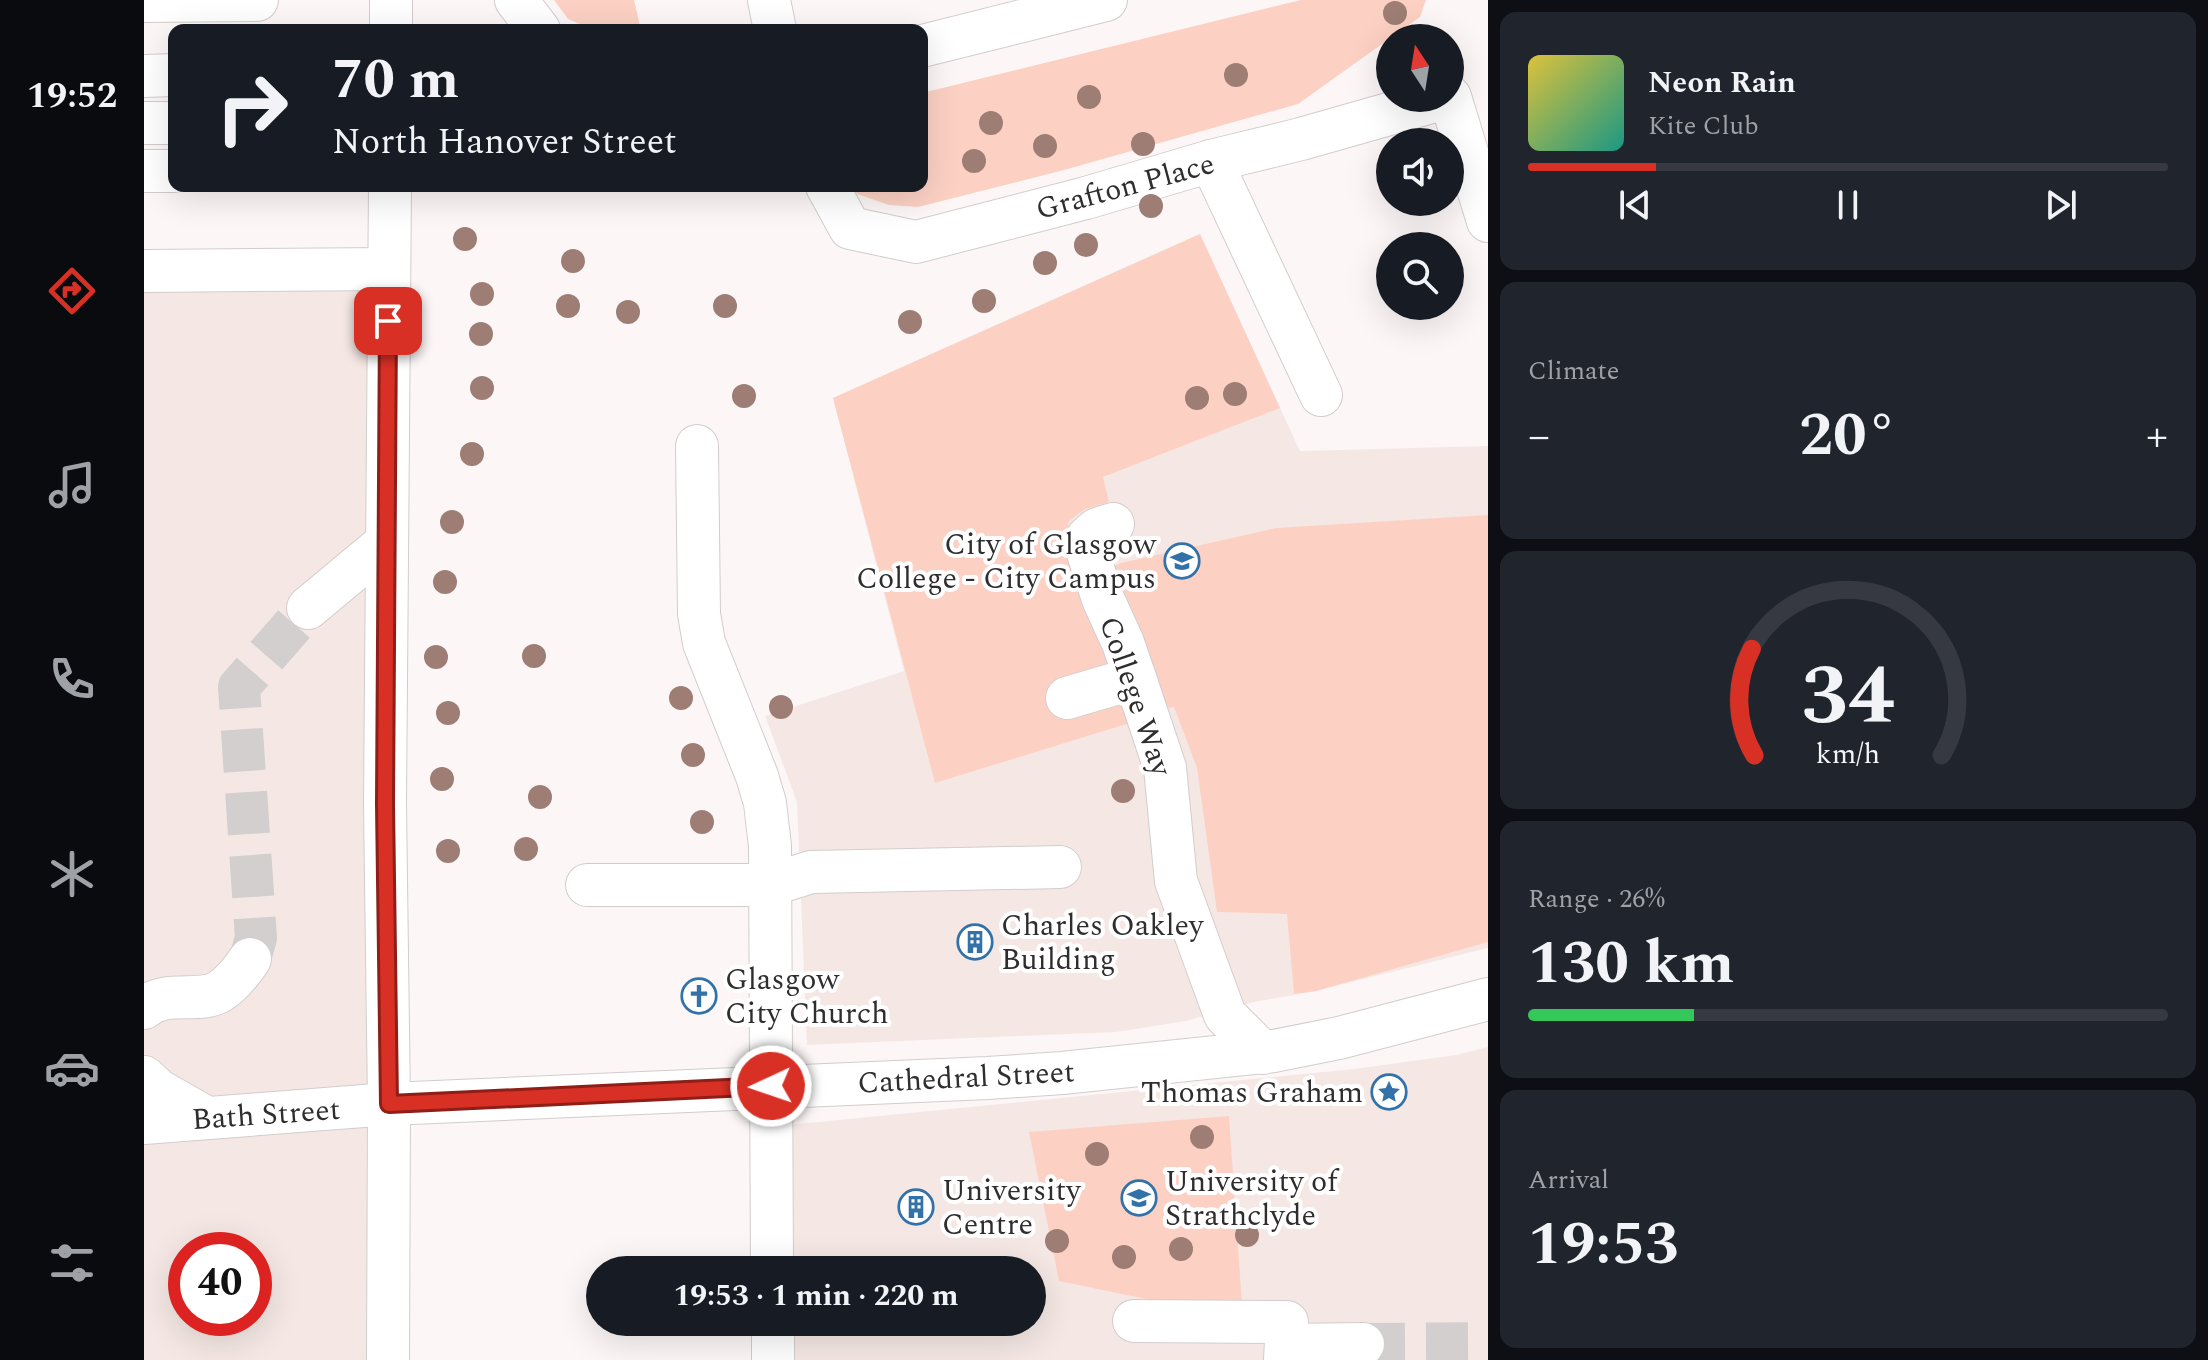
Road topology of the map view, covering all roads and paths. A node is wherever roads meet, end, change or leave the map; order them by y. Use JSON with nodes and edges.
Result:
{"nodes":[{"id":1,"x":391,"y":0,"type":"edge"},
{"id":2,"x":516,"y":0,"type":"edge"},
{"id":3,"x":769,"y":0,"type":"edge"},
{"id":4,"x":144,"y":1,"type":"edge"},
{"id":5,"x":1083,"y":3,"type":"edge"},
{"id":6,"x":257,"y":13,"type":"edge"},
{"id":7,"x":391,"y":24,"type":"edge"},
{"id":8,"x":534,"y":24,"type":"edge"},
{"id":9,"x":774,"y":24,"type":"edge"},
{"id":10,"x":144,"y":26,"type":"edge"},
{"id":11,"x":928,"y":44,"type":"edge"},
{"id":12,"x":144,"y":50,"type":"edge"},
{"id":13,"x":168,"y":50,"type":"edge"},
{"id":14,"x":168,"y":75,"type":"edge"},
{"id":15,"x":144,"y":76,"type":"edge"},
{"id":16,"x":144,"y":98,"type":"edge"},
{"id":17,"x":168,"y":98,"type":"edge"},
{"id":18,"x":1396,"y":112,"type":"edge"},
{"id":19,"x":1453,"y":112,"type":"edge"},
{"id":20,"x":144,"y":123,"type":"edge"},
{"id":21,"x":168,"y":123,"type":"edge"},
{"id":22,"x":168,"y":146,"type":"edge"},
{"id":23,"x":144,"y":147,"type":"edge"},
{"id":24,"x":1211,"y":161,"type":"junction"},
{"id":25,"x":144,"y":171,"type":"edge"},
{"id":26,"x":168,"y":171,"type":"edge"},
{"id":27,"x":390,"y":192,"type":"edge"},
{"id":28,"x":830,"y":192,"type":"edge"},
{"id":29,"x":1488,"y":221,"type":"edge"},
{"id":30,"x":389,"y":269,"type":"junction"},
{"id":31,"x":147,"y":272,"type":"edge"},
{"id":32,"x":1321,"y":395,"type":"dead end"},
{"id":33,"x":697,"y":446,"type":"dead end"},
{"id":34,"x":1113,"y":524,"type":"dead end"},
{"id":35,"x":386,"y":543,"type":"junction"},
{"id":36,"x":308,"y":608,"type":"tunnel mouth"},
{"id":37,"x":1135,"y":678,"type":"junction"},
{"id":38,"x":1067,"y":698,"type":"dead end"},
{"id":39,"x":1060,"y":867,"type":"dead end"},
{"id":40,"x":587,"y":885,"type":"dead end"},
{"id":41,"x":770,"y":885,"type":"junction"},
{"id":42,"x":250,"y":959,"type":"tunnel mouth"},
{"id":43,"x":1488,"y":999,"type":"edge"},
{"id":44,"x":144,"y":1008,"type":"edge"},
{"id":45,"x":1263,"y":1053,"type":"junction"},
{"id":46,"x":144,"y":1077,"type":"edge"},
{"id":47,"x":771,"y":1086,"type":"junction"},
{"id":48,"x":389,"y":1104,"type":"junction"},
{"id":49,"x":207,"y":1118,"type":"junction"},
{"id":50,"x":144,"y":1123,"type":"edge"},
{"id":51,"x":772,"y":1256,"type":"edge"},
{"id":52,"x":1134,"y":1321,"type":"dead end"},
{"id":53,"x":773,"y":1336,"type":"edge"},
{"id":54,"x":1363,"y":1344,"type":"tunnel mouth"},
{"id":55,"x":1286,"y":1353,"type":"edge"},
{"id":56,"x":388,"y":1360,"type":"edge"},
{"id":57,"x":773,"y":1360,"type":"edge"}],
"edges":[{"from":1,"to":7,"type":"street"},
{"from":2,"to":8,"type":"street"},
{"from":3,"to":9,"type":"street"},
{"from":4,"to":6,"type":"street"},
{"from":5,"to":11,"type":"street"},
{"from":6,"to":10,"type":"street"},
{"from":12,"to":13,"type":"street"},
{"from":14,"to":15,"type":"street"},
{"from":16,"to":17,"type":"street"},
{"from":18,"to":24,"type":"street","name":"Grafton Place"},
{"from":19,"to":29,"type":"street","name":"Grafton Place"},
{"from":20,"to":21,"type":"street"},
{"from":22,"to":23,"type":"street"},
{"from":24,"to":28,"type":"street","name":"Grafton Place"},
{"from":24,"to":32,"type":"street"},
{"from":25,"to":26,"type":"street"},
{"from":27,"to":30,"type":"street"},
{"from":30,"to":31,"type":"street"},
{"from":30,"to":35,"type":"street"},
{"from":33,"to":41,"type":"street"},
{"from":34,"to":37,"type":"street","name":"College Way"},
{"from":35,"to":36,"type":"street"},
{"from":35,"to":48,"type":"street"},
{"from":37,"to":38,"type":"street"},
{"from":37,"to":45,"type":"street","name":"College Way"},
{"from":39,"to":41,"type":"street"},
{"from":40,"to":41,"type":"street"},
{"from":41,"to":47,"type":"street"},
{"from":42,"to":44,"type":"street"},
{"from":43,"to":45,"type":"street","name":"Cathedral Street"},
{"from":45,"to":47,"type":"street","name":"Cathedral Street"},
{"from":46,"to":49,"type":"street"},
{"from":47,"to":48,"type":"street","name":"Cathedral Street"},
{"from":47,"to":51,"type":"street"},
{"from":48,"to":49,"type":"street","name":"Bath Street"},
{"from":48,"to":56,"type":"street"},
{"from":49,"to":50,"type":"street","name":"Bath Street"},
{"from":52,"to":55,"type":"street"},
{"from":53,"to":57,"type":"street"},
{"from":54,"to":55,"type":"street"}]}
